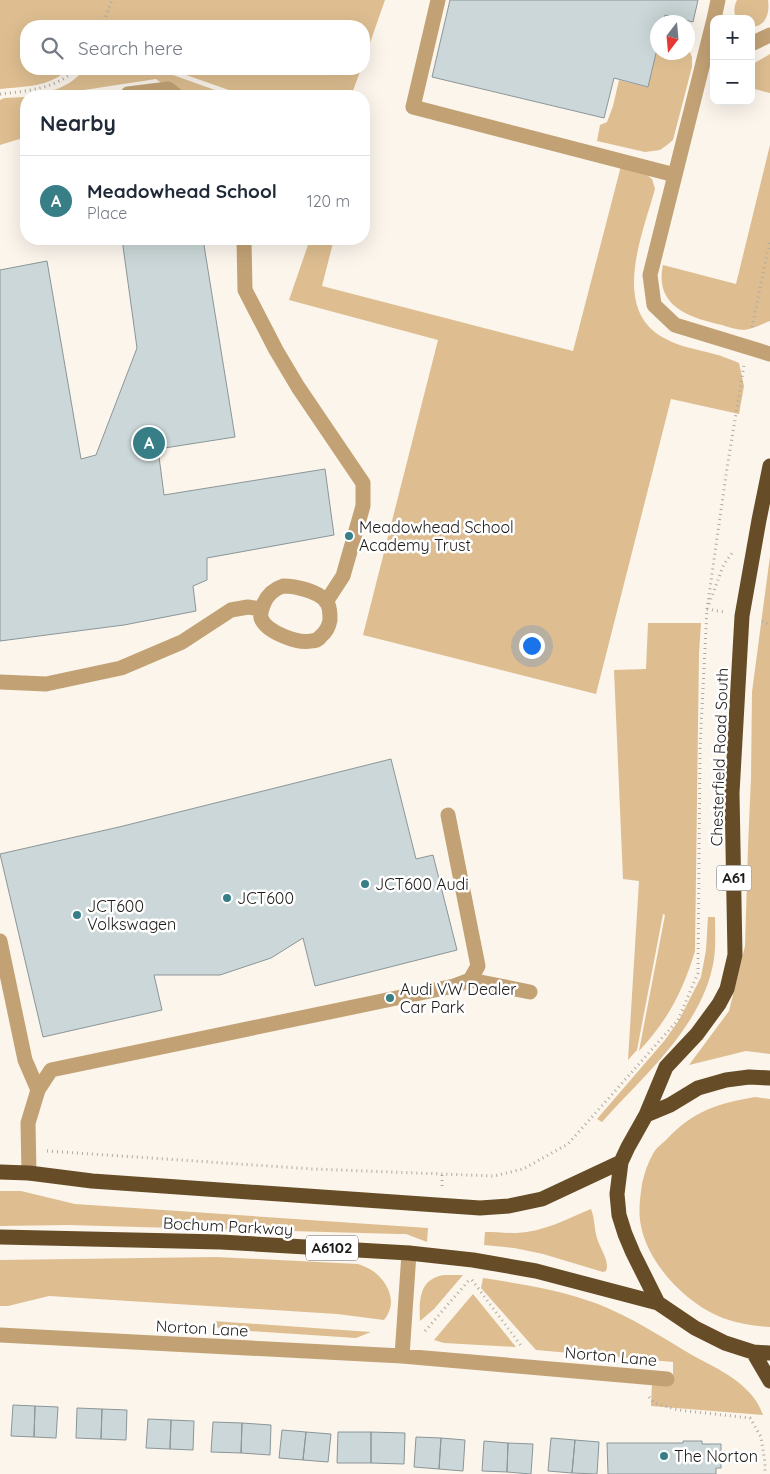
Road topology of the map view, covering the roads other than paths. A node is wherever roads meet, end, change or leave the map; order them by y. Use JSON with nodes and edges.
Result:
{"nodes":[{"id":1,"x":438,"y":0,"type":"edge"},
{"id":2,"x":718,"y":0,"type":"edge"},
{"id":3,"x":715,"y":15,"type":"edge"},
{"id":4,"x":770,"y":35,"type":"edge"},
{"id":5,"x":755,"y":42,"type":"edge"},
{"id":6,"x":710,"y":50,"type":"edge"},
{"id":7,"x":675,"y":175,"type":"junction"},
{"id":8,"x":244,"y":245,"type":"edge"},
{"id":9,"x":770,"y":354,"type":"edge"},
{"id":10,"x":770,"y":466,"type":"edge"},
{"id":11,"x":326,"y":602,"type":"junction"},
{"id":12,"x":261,"y":609,"type":"junction"},
{"id":13,"x":0,"y":682,"type":"edge"},
{"id":14,"x":448,"y":814,"type":"dead end"},
{"id":15,"x":0,"y":941,"type":"edge"},
{"id":16,"x":470,"y":980,"type":"junction"},
{"id":17,"x":530,"y":992,"type":"dead end"},
{"id":18,"x":770,"y":1078,"type":"edge"},
{"id":19,"x":38,"y":1090,"type":"junction"},
{"id":20,"x":646,"y":1115,"type":"junction"},
{"id":21,"x":621,"y":1162,"type":"junction"},
{"id":22,"x":0,"y":1172,"type":"edge"},
{"id":23,"x":29,"y":1173,"type":"junction"},
{"id":24,"x":0,"y":1237,"type":"edge"},
{"id":25,"x":409,"y":1253,"type":"junction"},
{"id":26,"x":658,"y":1303,"type":"junction"},
{"id":27,"x":0,"y":1334,"type":"edge"},
{"id":28,"x":753,"y":1352,"type":"junction"},
{"id":29,"x":770,"y":1353,"type":"edge"},
{"id":30,"x":402,"y":1356,"type":"junction"},
{"id":31,"x":667,"y":1378,"type":"dead end"},
{"id":32,"x":770,"y":1381,"type":"edge"}],
"edges":[{"from":1,"to":7,"type":"street"},
{"from":2,"to":3,"type":"street"},
{"from":4,"to":5,"type":"street"},
{"from":6,"to":7,"type":"street"},
{"from":7,"to":9,"type":"street"},
{"from":8,"to":11,"type":"street"},
{"from":10,"to":20,"type":"highway","name":"Chesterfield Road South","number":"A61"},
{"from":11,"to":12,"type":"street"},
{"from":11,"to":12,"type":"street"},
{"from":12,"to":13,"type":"street"},
{"from":14,"to":16,"type":"street"},
{"from":15,"to":19,"type":"street"},
{"from":16,"to":17,"type":"street"},
{"from":16,"to":19,"type":"street"},
{"from":18,"to":20,"type":"highway"},
{"from":19,"to":23,"type":"street"},
{"from":20,"to":21,"type":"highway","name":"Chesterfield Road South"},
{"from":21,"to":23,"type":"highway"},
{"from":21,"to":26,"type":"highway","name":"Chesterfield Road South"},
{"from":22,"to":23,"type":"highway"},
{"from":24,"to":25,"type":"highway","name":"Bochum Parkway","number":"A6102"},
{"from":25,"to":26,"type":"highway","name":"Bochum Parkway","number":"A6102"},
{"from":25,"to":30,"type":"street"},
{"from":26,"to":28,"type":"highway"},
{"from":27,"to":30,"type":"street","name":"Norton Lane"},
{"from":28,"to":29,"type":"highway"},
{"from":28,"to":32,"type":"highway"},
{"from":30,"to":31,"type":"street","name":"Norton Lane"}]}
